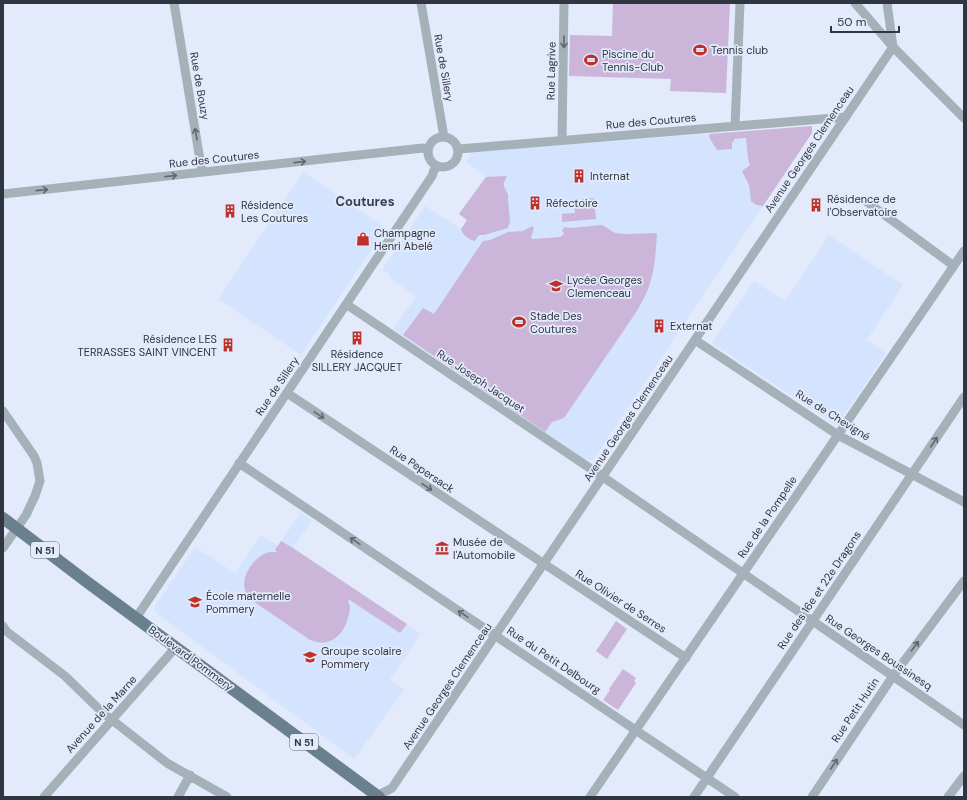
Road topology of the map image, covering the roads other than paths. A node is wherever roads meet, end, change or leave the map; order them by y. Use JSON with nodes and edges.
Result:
{"nodes":[{"id":1,"x":174,"y":3,"type":"edge"},
{"id":2,"x":421,"y":3,"type":"edge"},
{"id":3,"x":564,"y":3,"type":"edge"},
{"id":4,"x":740,"y":3,"type":"edge"},
{"id":5,"x":855,"y":3,"type":"edge"},
{"id":6,"x":887,"y":3,"type":"edge"},
{"id":7,"x":893,"y":47,"type":"junction"},
{"id":8,"x":846,"y":117,"type":"junction"},
{"id":9,"x":964,"y":118,"type":"edge"},
{"id":10,"x":735,"y":126,"type":"junction"},
{"id":11,"x":444,"y":137,"type":"junction"},
{"id":12,"x":562,"y":140,"type":"junction"},
{"id":13,"x":459,"y":149,"type":"junction"},
{"id":14,"x":428,"y":150,"type":"junction"},
{"id":15,"x":438,"y":166,"type":"junction"},
{"id":16,"x":202,"y":172,"type":"junction"},
{"id":17,"x":3,"y":194,"type":"edge"},
{"id":18,"x":867,"y":202,"type":"dead end"},
{"id":19,"x":964,"y":251,"type":"edge"},
{"id":20,"x":954,"y":266,"type":"junction"},
{"id":21,"x":346,"y":304,"type":"junction"},
{"id":22,"x":695,"y":340,"type":"junction"},
{"id":23,"x":287,"y":393,"type":"junction"},
{"id":24,"x":964,"y":397,"type":"edge"},
{"id":25,"x":3,"y":411,"type":"edge"},
{"id":26,"x":838,"y":435,"type":"junction"},
{"id":27,"x":240,"y":464,"type":"junction"},
{"id":28,"x":912,"y":474,"type":"junction"},
{"id":29,"x":603,"y":477,"type":"junction"},
{"id":30,"x":964,"y":502,"type":"edge"},
{"id":31,"x":3,"y":518,"type":"edge"},
{"id":32,"x":16,"y":528,"type":"junction"},
{"id":33,"x":3,"y":548,"type":"edge"},
{"id":34,"x":544,"y":564,"type":"junction"},
{"id":35,"x":743,"y":574,"type":"junction"},
{"id":36,"x":964,"y":581,"type":"edge"},
{"id":37,"x":136,"y":618,"type":"junction"},
{"id":38,"x":813,"y":621,"type":"junction"},
{"id":39,"x":4,"y":631,"type":"edge"},
{"id":40,"x":496,"y":636,"type":"junction"},
{"id":41,"x":176,"y":647,"type":"junction"},
{"id":42,"x":686,"y":658,"type":"junction"},
{"id":43,"x":893,"y":676,"type":"junction"},
{"id":44,"x":115,"y":722,"type":"junction"},
{"id":45,"x":964,"y":725,"type":"edge"},
{"id":46,"x":636,"y":730,"type":"junction"},
{"id":47,"x":190,"y":775,"type":"junction"},
{"id":48,"x":964,"y":776,"type":"edge"},
{"id":49,"x":707,"y":778,"type":"junction"},
{"id":50,"x":44,"y":797,"type":"edge"},
{"id":51,"x":178,"y":797,"type":"edge"},
{"id":52,"x":227,"y":797,"type":"edge"},
{"id":53,"x":377,"y":797,"type":"edge"},
{"id":54,"x":590,"y":797,"type":"edge"},
{"id":55,"x":694,"y":797,"type":"edge"},
{"id":56,"x":735,"y":797,"type":"edge"},
{"id":57,"x":812,"y":797,"type":"edge"},
{"id":58,"x":948,"y":797,"type":"edge"}],
"edges":[{"from":16,"to":1,"type":"street","name":"Rue de Bouzy","one_way":true},
{"from":2,"to":11,"type":"street","name":"Rue de Sillery"},
{"from":3,"to":12,"type":"street","name":"Rue Lagrive","one_way":true},
{"from":4,"to":10,"type":"street"},
{"from":5,"to":7,"type":"street"},
{"from":6,"to":7,"type":"street"},
{"from":7,"to":8,"type":"street","name":"Avenue Georges Clemenceau"},
{"from":7,"to":9,"type":"street"},
{"from":8,"to":10,"type":"street","name":"Rue des Coutures"},
{"from":8,"to":22,"type":"street","name":"Avenue Georges Clemenceau"},
{"from":10,"to":12,"type":"street","name":"Rue des Coutures"},
{"from":11,"to":13,"type":"street"},
{"from":11,"to":14,"type":"street"},
{"from":12,"to":13,"type":"street","name":"Rue des Coutures"},
{"from":13,"to":15,"type":"street"},
{"from":14,"to":15,"type":"street"},
{"from":16,"to":14,"type":"street","name":"Rue des Coutures","one_way":true},
{"from":15,"to":21,"type":"street","name":"Rue de Sillery"},
{"from":17,"to":16,"type":"street","name":"Rue des Coutures","one_way":true},
{"from":18,"to":20,"type":"street"},
{"from":19,"to":20,"type":"street","name":"Rue de la Pompelle"},
{"from":20,"to":26,"type":"street","name":"Rue de la Pompelle"},
{"from":21,"to":23,"type":"street","name":"Rue de Sillery"},
{"from":21,"to":29,"type":"street","name":"Rue Joseph Jacquet"},
{"from":22,"to":26,"type":"street","name":"Rue de Chevigné"},
{"from":22,"to":29,"type":"street","name":"Avenue Georges Clemenceau"},
{"from":23,"to":27,"type":"street","name":"Rue de Sillery"},
{"from":23,"to":34,"type":"street","name":"Rue Pepersack","one_way":true},
{"from":28,"to":24,"type":"street","name":"Rue des 16e et 22e Dragons","one_way":true},
{"from":25,"to":32,"type":"street"},
{"from":26,"to":28,"type":"street","name":"Rue de Chevigné"},
{"from":26,"to":35,"type":"street","name":"Rue de la Pompelle"},
{"from":27,"to":37,"type":"street","name":"Rue de Sillery"},
{"from":40,"to":27,"type":"street","name":"Rue du Petit Delbourg","one_way":true},
{"from":28,"to":30,"type":"street","name":"Rue de Chevigné"},
{"from":28,"to":38,"type":"street","name":"Rue des 16e et 22e Dragons"},
{"from":29,"to":34,"type":"street","name":"Avenue Georges Clemenceau"},
{"from":29,"to":35,"type":"street","name":"Rue Georges Boussinesq"},
{"from":31,"to":32,"type":"main road","name":"Boulevard Pommery","number":"N 51"},
{"from":32,"to":33,"type":"street"},
{"from":32,"to":37,"type":"main road","name":"Boulevard Pommery","number":"N 51"},
{"from":34,"to":40,"type":"street","name":"Avenue Georges Clemenceau"},
{"from":34,"to":42,"type":"street","name":"Rue Olivier de Serres"},
{"from":35,"to":38,"type":"street","name":"Rue Georges Boussinesq"},
{"from":35,"to":42,"type":"street","name":"Rue de la Pompelle"},
{"from":43,"to":36,"type":"street","name":"Rue Petit Hutin","one_way":true},
{"from":37,"to":41,"type":"main road","name":"Boulevard Pommery","number":"N 51"},
{"from":38,"to":43,"type":"street","name":"Rue Georges Boussinesq"},
{"from":38,"to":49,"type":"street","name":"Rue des 16e et 22e Dragons"},
{"from":39,"to":44,"type":"street"},
{"from":40,"to":46,"type":"street","name":"Rue du Petit Delbourg"},
{"from":40,"to":53,"type":"street","name":"Avenue Georges Clemenceau"},
{"from":41,"to":44,"type":"street","name":"Avenue de la Marne"},
{"from":41,"to":53,"type":"main road","name":"Boulevard Pommery","number":"N 51"},
{"from":42,"to":46,"type":"street","name":"Rue de la Pompelle"},
{"from":43,"to":45,"type":"street","name":"Rue Georges Boussinesq"},
{"from":57,"to":43,"type":"street","name":"Rue Petit Hutin","one_way":true},
{"from":44,"to":47,"type":"street"},
{"from":44,"to":50,"type":"street","name":"Avenue de la Marne"},
{"from":46,"to":49,"type":"street","name":"Rue du Petit Delbourg"},
{"from":46,"to":54,"type":"street","name":"Rue de la Pompelle"},
{"from":47,"to":51,"type":"street"},
{"from":47,"to":52,"type":"street"},
{"from":48,"to":58,"type":"street"},
{"from":49,"to":55,"type":"street","name":"Rue des 16e et 22e Dragons"},
{"from":49,"to":56,"type":"street","name":"Rue du Petit Delbourg"}]}
